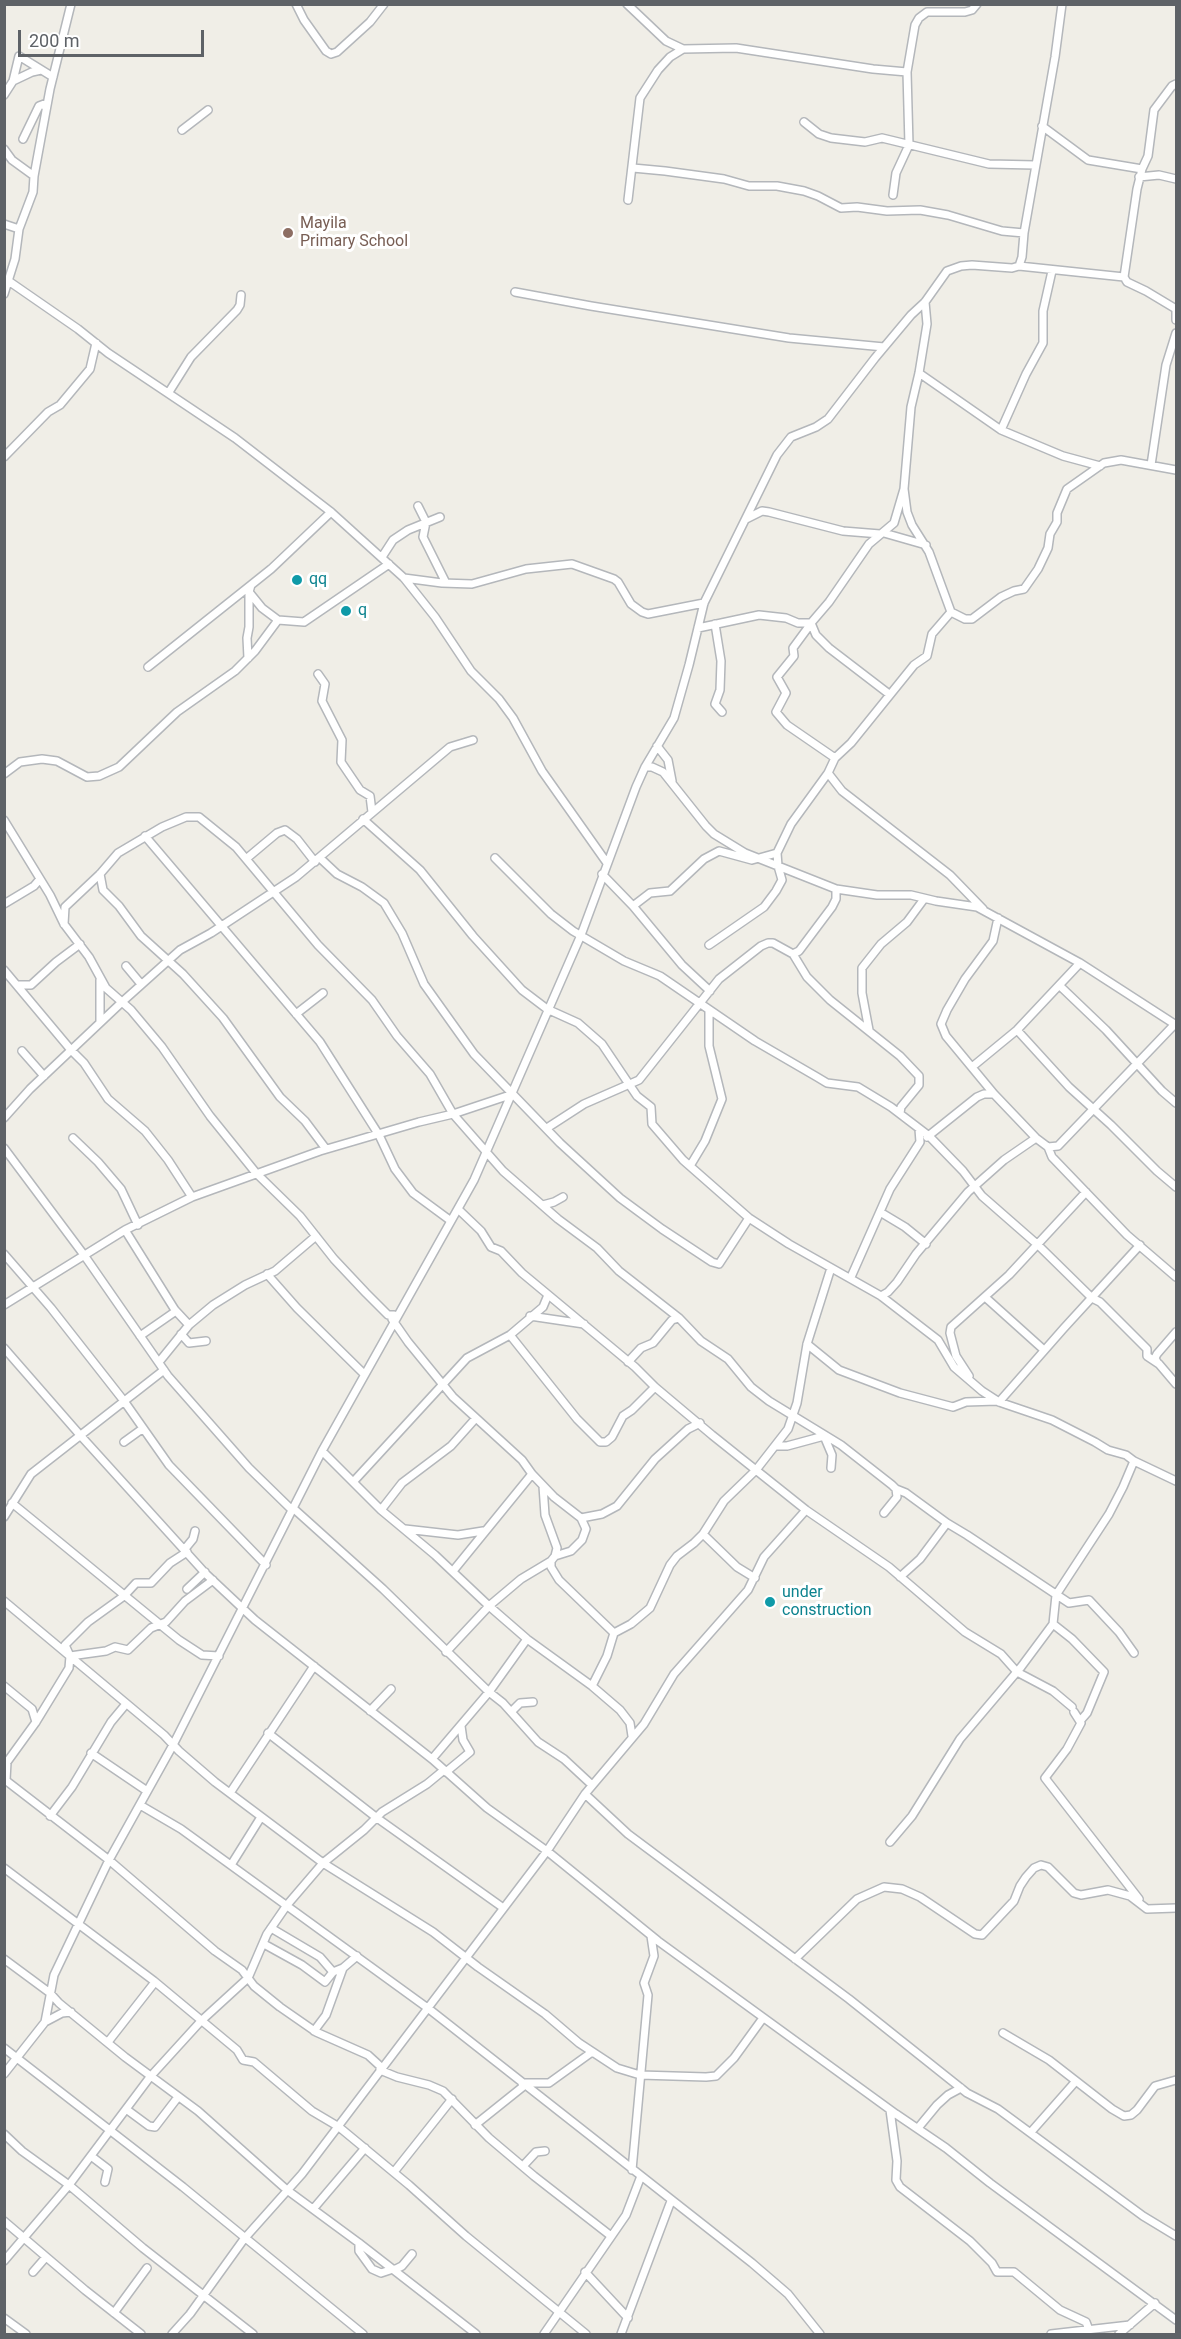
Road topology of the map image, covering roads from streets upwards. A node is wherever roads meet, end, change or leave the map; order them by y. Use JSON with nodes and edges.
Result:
{"nodes":[{"id":1,"x":296,"y":4,"type":"edge"},
{"id":2,"x":384,"y":4,"type":"edge"},
{"id":3,"x":627,"y":4,"type":"edge"},
{"id":4,"x":977,"y":4,"type":"edge"},
{"id":5,"x":1062,"y":4,"type":"edge"},
{"id":6,"x":70,"y":5,"type":"edge"},
{"id":7,"x":684,"y":48,"type":"junction"},
{"id":8,"x":42,"y":70,"type":"junction"},
{"id":9,"x":907,"y":72,"type":"junction"},
{"id":10,"x":53,"y":77,"type":"junction"},
{"id":11,"x":13,"y":81,"type":"junction"},
{"id":12,"x":1176,"y":84,"type":"edge"},
{"id":13,"x":4,"y":95,"type":"edge"},
{"id":14,"x":47,"y":103,"type":"junction"},
{"id":15,"x":208,"y":110,"type":"dead end"},
{"id":16,"x":804,"y":122,"type":"dead end"},
{"id":17,"x":1042,"y":126,"type":"junction"},
{"id":18,"x":182,"y":130,"type":"dead end"},
{"id":19,"x":23,"y":139,"type":"dead end"},
{"id":20,"x":909,"y":145,"type":"junction"},
{"id":21,"x":4,"y":148,"type":"edge"},
{"id":22,"x":1035,"y":165,"type":"junction"},
{"id":23,"x":633,"y":168,"type":"junction"},
{"id":24,"x":1140,"y":173,"type":"junction"},
{"id":25,"x":34,"y":176,"type":"junction"},
{"id":26,"x":1176,"y":179,"type":"edge"},
{"id":27,"x":893,"y":195,"type":"dead end"},
{"id":28,"x":628,"y":200,"type":"dead end"},
{"id":29,"x":4,"y":224,"type":"edge"},
{"id":30,"x":19,"y":229,"type":"junction"},
{"id":31,"x":1024,"y":233,"type":"junction"},
{"id":32,"x":1019,"y":267,"type":"junction"},
{"id":33,"x":1052,"y":271,"type":"junction"},
{"id":34,"x":1124,"y":277,"type":"junction"},
{"id":35,"x":10,"y":282,"type":"junction"},
{"id":36,"x":515,"y":292,"type":"dead end"},
{"id":37,"x":4,"y":294,"type":"edge"},
{"id":38,"x":241,"y":295,"type":"dead end"},
{"id":39,"x":925,"y":302,"type":"junction"},
{"id":40,"x":1176,"y":309,"type":"edge"},
{"id":41,"x":1176,"y":320,"type":"edge"},
{"id":42,"x":1176,"y":333,"type":"edge"},
{"id":43,"x":96,"y":343,"type":"junction"},
{"id":44,"x":884,"y":347,"type":"junction"},
{"id":45,"x":920,"y":374,"type":"junction"},
{"id":46,"x":169,"y":392,"type":"junction"},
{"id":47,"x":1001,"y":430,"type":"junction"},
{"id":48,"x":4,"y":457,"type":"edge"},
{"id":49,"x":1151,"y":465,"type":"junction"},
{"id":50,"x":1100,"y":466,"type":"junction"},
{"id":51,"x":1176,"y":470,"type":"edge"},
{"id":52,"x":904,"y":489,"type":"junction"},
{"id":53,"x":418,"y":506,"type":"dead end"},
{"id":54,"x":331,"y":512,"type":"junction"},
{"id":55,"x":440,"y":517,"type":"dead end"},
{"id":56,"x":744,"y":520,"type":"junction"},
{"id":57,"x":426,"y":522,"type":"junction"},
{"id":58,"x":882,"y":533,"type":"junction"},
{"id":59,"x":926,"y":545,"type":"junction"},
{"id":60,"x":382,"y":557,"type":"junction"},
{"id":61,"x":389,"y":564,"type":"junction"},
{"id":62,"x":404,"y":578,"type":"junction"},
{"id":63,"x":446,"y":583,"type":"junction"},
{"id":64,"x":250,"y":588,"type":"junction"},
{"id":65,"x":704,"y":603,"type":"junction"},
{"id":66,"x":951,"y":612,"type":"junction"},
{"id":67,"x":278,"y":620,"type":"junction"},
{"id":68,"x":715,"y":624,"type":"junction"},
{"id":69,"x":809,"y":626,"type":"junction"},
{"id":70,"x":698,"y":628,"type":"junction"},
{"id":71,"x":248,"y":658,"type":"junction"},
{"id":72,"x":148,"y":667,"type":"dead end"},
{"id":73,"x":318,"y":674,"type":"dead end"},
{"id":74,"x":889,"y":694,"type":"junction"},
{"id":75,"x":722,"y":712,"type":"dead end"},
{"id":76,"x":473,"y":740,"type":"dead end"},
{"id":77,"x":657,"y":746,"type":"junction"},
{"id":78,"x":835,"y":758,"type":"junction"},
{"id":79,"x":645,"y":767,"type":"junction"},
{"id":80,"x":828,"y":772,"type":"junction"},
{"id":81,"x":4,"y":774,"type":"edge"},
{"id":82,"x":672,"y":781,"type":"junction"},
{"id":83,"x":372,"y":812,"type":"junction"},
{"id":84,"x":363,"y":819,"type":"junction"},
{"id":85,"x":4,"y":820,"type":"edge"},
{"id":86,"x":145,"y":836,"type":"junction"},
{"id":87,"x":777,"y":853,"type":"junction"},
{"id":88,"x":495,"y":858,"type":"dead end"},
{"id":89,"x":246,"y":859,"type":"junction"},
{"id":90,"x":759,"y":859,"type":"junction"},
{"id":91,"x":317,"y":860,"type":"junction"},
{"id":92,"x":607,"y":863,"type":"junction"},
{"id":93,"x":778,"y":867,"type":"junction"},
{"id":94,"x":100,"y":874,"type":"junction"},
{"id":95,"x":602,"y":874,"type":"junction"},
{"id":96,"x":40,"y":879,"type":"junction"},
{"id":97,"x":836,"y":890,"type":"junction"},
{"id":98,"x":272,"y":892,"type":"junction"},
{"id":99,"x":924,"y":899,"type":"junction"},
{"id":100,"x":4,"y":904,"type":"edge"},
{"id":101,"x":633,"y":906,"type":"junction"},
{"id":102,"x":985,"y":911,"type":"junction"},
{"id":103,"x":998,"y":918,"type":"junction"},
{"id":104,"x":64,"y":924,"type":"junction"},
{"id":105,"x":221,"y":927,"type":"junction"},
{"id":106,"x":581,"y":935,"type":"junction"},
{"id":107,"x":80,"y":944,"type":"junction"},
{"id":108,"x":709,"y":945,"type":"dead end"},
{"id":109,"x":793,"y":954,"type":"junction"},
{"id":110,"x":169,"y":961,"type":"junction"},
{"id":111,"x":1080,"y":963,"type":"junction"},
{"id":112,"x":126,"y":966,"type":"dead end"},
{"id":113,"x":6,"y":973,"type":"edge"},
{"id":114,"x":100,"y":978,"type":"junction"},
{"id":115,"x":141,"y":984,"type":"junction"},
{"id":116,"x":18,"y":985,"type":"junction"},
{"id":117,"x":1060,"y":986,"type":"junction"},
{"id":118,"x":710,"y":990,"type":"junction"},
{"id":119,"x":323,"y":993,"type":"dead end"},
{"id":120,"x":122,"y":1002,"type":"junction"},
{"id":121,"x":699,"y":1004,"type":"junction"},
{"id":122,"x":547,"y":1009,"type":"junction"},
{"id":123,"x":709,"y":1011,"type":"junction"},
{"id":124,"x":296,"y":1014,"type":"junction"},
{"id":125,"x":100,"y":1022,"type":"junction"},
{"id":126,"x":1176,"y":1024,"type":"edge"},
{"id":127,"x":868,"y":1030,"type":"junction"},
{"id":128,"x":1017,"y":1030,"type":"junction"},
{"id":129,"x":71,"y":1050,"type":"junction"},
{"id":130,"x":22,"y":1052,"type":"dead end"},
{"id":131,"x":1136,"y":1064,"type":"junction"},
{"id":132,"x":972,"y":1067,"type":"junction"},
{"id":133,"x":44,"y":1076,"type":"junction"},
{"id":134,"x":630,"y":1084,"type":"junction"},
{"id":135,"x":513,"y":1094,"type":"junction"},
{"id":136,"x":994,"y":1094,"type":"junction"},
{"id":137,"x":1176,"y":1103,"type":"edge"},
{"id":138,"x":1093,"y":1109,"type":"junction"},
{"id":139,"x":900,"y":1113,"type":"junction"},
{"id":140,"x":453,"y":1114,"type":"junction"},
{"id":141,"x":4,"y":1118,"type":"edge"},
{"id":142,"x":547,"y":1128,"type":"junction"},
{"id":143,"x":920,"y":1129,"type":"junction"},
{"id":144,"x":379,"y":1135,"type":"junction"},
{"id":145,"x":929,"y":1136,"type":"junction"},
{"id":146,"x":72,"y":1138,"type":"dead end"},
{"id":147,"x":1036,"y":1138,"type":"junction"},
{"id":148,"x":920,"y":1142,"type":"junction"},
{"id":149,"x":1048,"y":1147,"type":"junction"},
{"id":150,"x":4,"y":1148,"type":"edge"},
{"id":151,"x":326,"y":1149,"type":"junction"},
{"id":152,"x":487,"y":1152,"type":"junction"},
{"id":153,"x":690,"y":1166,"type":"junction"},
{"id":154,"x":256,"y":1173,"type":"junction"},
{"id":155,"x":974,"y":1186,"type":"junction"},
{"id":156,"x":1176,"y":1187,"type":"edge"},
{"id":157,"x":1086,"y":1192,"type":"junction"},
{"id":158,"x":192,"y":1197,"type":"junction"},
{"id":159,"x":563,"y":1197,"type":"dead end"},
{"id":160,"x":543,"y":1204,"type":"junction"},
{"id":161,"x":458,"y":1209,"type":"junction"},
{"id":162,"x":880,"y":1212,"type":"junction"},
{"id":163,"x":749,"y":1218,"type":"junction"},
{"id":164,"x":451,"y":1221,"type":"junction"},
{"id":165,"x":138,"y":1225,"type":"junction"},
{"id":166,"x":125,"y":1230,"type":"junction"},
{"id":167,"x":316,"y":1236,"type":"junction"},
{"id":168,"x":926,"y":1244,"type":"junction"},
{"id":169,"x":1038,"y":1245,"type":"junction"},
{"id":170,"x":1140,"y":1245,"type":"junction"},
{"id":171,"x":4,"y":1254,"type":"edge"},
{"id":172,"x":84,"y":1255,"type":"junction"},
{"id":173,"x":831,"y":1268,"type":"junction"},
{"id":174,"x":267,"y":1274,"type":"junction"},
{"id":175,"x":1175,"y":1274,"type":"edge"},
{"id":176,"x":851,"y":1277,"type":"junction"},
{"id":177,"x":32,"y":1288,"type":"junction"},
{"id":178,"x":548,"y":1295,"type":"junction"},
{"id":179,"x":880,"y":1296,"type":"junction"},
{"id":180,"x":985,"y":1297,"type":"junction"},
{"id":181,"x":1092,"y":1298,"type":"junction"},
{"id":182,"x":4,"y":1305,"type":"edge"},
{"id":183,"x":176,"y":1311,"type":"junction"},
{"id":184,"x":530,"y":1316,"type":"junction"},
{"id":185,"x":679,"y":1318,"type":"junction"},
{"id":186,"x":395,"y":1322,"type":"junction"},
{"id":187,"x":584,"y":1324,"type":"junction"},
{"id":188,"x":189,"y":1325,"type":"junction"},
{"id":189,"x":1176,"y":1332,"type":"edge"},
{"id":190,"x":181,"y":1334,"type":"junction"},
{"id":191,"x":510,"y":1335,"type":"junction"},
{"id":192,"x":140,"y":1336,"type":"junction"},
{"id":193,"x":206,"y":1341,"type":"dead end"},
{"id":194,"x":807,"y":1344,"type":"junction"},
{"id":195,"x":4,"y":1348,"type":"edge"},
{"id":196,"x":1044,"y":1350,"type":"junction"},
{"id":197,"x":159,"y":1362,"type":"junction"},
{"id":198,"x":628,"y":1362,"type":"junction"},
{"id":199,"x":1157,"y":1362,"type":"junction"},
{"id":200,"x":164,"y":1370,"type":"junction"},
{"id":201,"x":364,"y":1374,"type":"junction"},
{"id":202,"x":443,"y":1384,"type":"junction"},
{"id":203,"x":1176,"y":1384,"type":"edge"},
{"id":204,"x":655,"y":1387,"type":"junction"},
{"id":205,"x":124,"y":1401,"type":"junction"},
{"id":206,"x":999,"y":1401,"type":"junction"},
{"id":207,"x":793,"y":1417,"type":"junction"},
{"id":208,"x":476,"y":1418,"type":"junction"},
{"id":209,"x":700,"y":1423,"type":"junction"},
{"id":210,"x":142,"y":1429,"type":"junction"},
{"id":211,"x":80,"y":1435,"type":"junction"},
{"id":212,"x":824,"y":1436,"type":"junction"},
{"id":213,"x":124,"y":1442,"type":"dead end"},
{"id":214,"x":776,"y":1446,"type":"junction"},
{"id":215,"x":322,"y":1450,"type":"junction"},
{"id":216,"x":1134,"y":1461,"type":"junction"},
{"id":217,"x":831,"y":1468,"type":"dead end"},
{"id":218,"x":756,"y":1470,"type":"junction"},
{"id":219,"x":532,"y":1474,"type":"junction"},
{"id":220,"x":354,"y":1481,"type":"junction"},
{"id":221,"x":1176,"y":1481,"type":"edge"},
{"id":222,"x":543,"y":1486,"type":"junction"},
{"id":223,"x":896,"y":1490,"type":"junction"},
{"id":224,"x":12,"y":1503,"type":"junction"},
{"id":225,"x":293,"y":1509,"type":"junction"},
{"id":226,"x":381,"y":1510,"type":"junction"},
{"id":227,"x":806,"y":1510,"type":"junction"},
{"id":228,"x":884,"y":1513,"type":"dead end"},
{"id":229,"x":4,"y":1517,"type":"edge"},
{"id":230,"x":581,"y":1518,"type":"junction"},
{"id":231,"x":947,"y":1523,"type":"junction"},
{"id":232,"x":403,"y":1529,"type":"junction"},
{"id":233,"x":195,"y":1531,"type":"dead end"},
{"id":234,"x":483,"y":1531,"type":"junction"},
{"id":235,"x":702,"y":1534,"type":"junction"},
{"id":236,"x":185,"y":1551,"type":"junction"},
{"id":237,"x":553,"y":1559,"type":"junction"},
{"id":238,"x":266,"y":1565,"type":"junction"},
{"id":239,"x":453,"y":1571,"type":"junction"},
{"id":240,"x":205,"y":1572,"type":"junction"},
{"id":241,"x":900,"y":1576,"type":"junction"},
{"id":242,"x":754,"y":1578,"type":"junction"},
{"id":243,"x":213,"y":1580,"type":"junction"},
{"id":244,"x":187,"y":1589,"type":"dead end"},
{"id":245,"x":1056,"y":1595,"type":"junction"},
{"id":246,"x":124,"y":1596,"type":"junction"},
{"id":247,"x":4,"y":1601,"type":"edge"},
{"id":248,"x":489,"y":1606,"type":"junction"},
{"id":249,"x":243,"y":1608,"type":"junction"},
{"id":250,"x":1053,"y":1624,"type":"junction"},
{"id":251,"x":159,"y":1626,"type":"junction"},
{"id":252,"x":614,"y":1633,"type":"junction"},
{"id":253,"x":527,"y":1639,"type":"junction"},
{"id":254,"x":446,"y":1652,"type":"junction"},
{"id":255,"x":1134,"y":1653,"type":"dead end"},
{"id":256,"x":70,"y":1656,"type":"junction"},
{"id":257,"x":219,"y":1656,"type":"junction"},
{"id":258,"x":314,"y":1666,"type":"junction"},
{"id":259,"x":1017,"y":1671,"type":"junction"},
{"id":260,"x":4,"y":1686,"type":"edge"},
{"id":261,"x":592,"y":1686,"type":"junction"},
{"id":262,"x":391,"y":1689,"type":"dead end"},
{"id":263,"x":489,"y":1692,"type":"junction"},
{"id":264,"x":533,"y":1702,"type":"dead end"},
{"id":265,"x":126,"y":1704,"type":"junction"},
{"id":266,"x":370,"y":1711,"type":"junction"},
{"id":267,"x":512,"y":1711,"type":"junction"},
{"id":268,"x":1080,"y":1721,"type":"junction"},
{"id":269,"x":36,"y":1722,"type":"junction"},
{"id":270,"x":461,"y":1726,"type":"junction"},
{"id":271,"x":268,"y":1734,"type":"junction"},
{"id":272,"x":633,"y":1736,"type":"junction"},
{"id":273,"x":173,"y":1745,"type":"junction"},
{"id":274,"x":91,"y":1753,"type":"junction"},
{"id":275,"x":432,"y":1760,"type":"junction"},
{"id":276,"x":445,"y":1771,"type":"junction"},
{"id":277,"x":5,"y":1779,"type":"edge"},
{"id":278,"x":592,"y":1785,"type":"junction"},
{"id":279,"x":147,"y":1791,"type":"junction"},
{"id":280,"x":230,"y":1793,"type":"junction"},
{"id":281,"x":585,"y":1794,"type":"junction"},
{"id":282,"x":140,"y":1805,"type":"junction"},
{"id":283,"x":50,"y":1816,"type":"junction"},
{"id":284,"x":261,"y":1817,"type":"junction"},
{"id":285,"x":377,"y":1818,"type":"junction"},
{"id":286,"x":890,"y":1842,"type":"dead end"},
{"id":287,"x":547,"y":1851,"type":"junction"},
{"id":288,"x":109,"y":1860,"type":"junction"},
{"id":289,"x":323,"y":1863,"type":"junction"},
{"id":290,"x":231,"y":1865,"type":"junction"},
{"id":291,"x":4,"y":1868,"type":"edge"},
{"id":292,"x":287,"y":1905,"type":"junction"},
{"id":293,"x":502,"y":1907,"type":"junction"},
{"id":294,"x":1176,"y":1908,"type":"edge"},
{"id":295,"x":1147,"y":1909,"type":"junction"},
{"id":296,"x":79,"y":1923,"type":"junction"},
{"id":297,"x":271,"y":1929,"type":"junction"},
{"id":298,"x":650,"y":1935,"type":"junction"},
{"id":299,"x":264,"y":1944,"type":"junction"},
{"id":300,"x":357,"y":1956,"type":"junction"},
{"id":301,"x":467,"y":1958,"type":"junction"},
{"id":302,"x":4,"y":1959,"type":"edge"},
{"id":303,"x":795,"y":1959,"type":"junction"},
{"id":304,"x":343,"y":1968,"type":"junction"},
{"id":305,"x":333,"y":1972,"type":"junction"},
{"id":306,"x":248,"y":1978,"type":"junction"},
{"id":307,"x":155,"y":1983,"type":"junction"},
{"id":308,"x":50,"y":1993,"type":"junction"},
{"id":309,"x":429,"y":2009,"type":"junction"},
{"id":310,"x":71,"y":2012,"type":"junction"},
{"id":311,"x":763,"y":2018,"type":"junction"},
{"id":312,"x":201,"y":2021,"type":"junction"},
{"id":313,"x":45,"y":2022,"type":"junction"},
{"id":314,"x":314,"y":2031,"type":"junction"},
{"id":315,"x":1003,"y":2033,"type":"dead end"},
{"id":316,"x":108,"y":2042,"type":"junction"},
{"id":317,"x":4,"y":2048,"type":"edge"},
{"id":318,"x":592,"y":2052,"type":"junction"},
{"id":319,"x":18,"y":2058,"type":"junction"},
{"id":320,"x":380,"y":2070,"type":"junction"},
{"id":321,"x":4,"y":2074,"type":"edge"},
{"id":322,"x":640,"y":2075,"type":"junction"},
{"id":323,"x":150,"y":2077,"type":"junction"},
{"id":324,"x":1176,"y":2080,"type":"edge"},
{"id":325,"x":1076,"y":2081,"type":"junction"},
{"id":326,"x":523,"y":2084,"type":"junction"},
{"id":327,"x":961,"y":2088,"type":"junction"},
{"id":328,"x":178,"y":2097,"type":"junction"},
{"id":329,"x":452,"y":2099,"type":"junction"},
{"id":330,"x":126,"y":2109,"type":"junction"},
{"id":331,"x":890,"y":2110,"type":"junction"},
{"id":332,"x":475,"y":2125,"type":"junction"},
{"id":333,"x":339,"y":2127,"type":"junction"},
{"id":334,"x":918,"y":2128,"type":"junction"},
{"id":335,"x":111,"y":2130,"type":"junction"},
{"id":336,"x":1031,"y":2132,"type":"junction"},
{"id":337,"x":4,"y":2134,"type":"edge"},
{"id":338,"x":365,"y":2148,"type":"junction"},
{"id":339,"x":545,"y":2151,"type":"dead end"},
{"id":340,"x":91,"y":2156,"type":"junction"},
{"id":341,"x":523,"y":2166,"type":"junction"},
{"id":342,"x":632,"y":2170,"type":"junction"},
{"id":343,"x":394,"y":2172,"type":"junction"},
{"id":344,"x":641,"y":2176,"type":"junction"},
{"id":345,"x":105,"y":2182,"type":"dead end"},
{"id":346,"x":69,"y":2185,"type":"junction"},
{"id":347,"x":287,"y":2190,"type":"junction"},
{"id":348,"x":671,"y":2201,"type":"junction"},
{"id":349,"x":314,"y":2208,"type":"junction"},
{"id":350,"x":4,"y":2222,"type":"edge"},
{"id":351,"x":611,"y":2236,"type":"junction"},
{"id":352,"x":1176,"y":2236,"type":"edge"},
{"id":353,"x":24,"y":2237,"type":"junction"},
{"id":354,"x":244,"y":2239,"type":"junction"},
{"id":355,"x":360,"y":2242,"type":"junction"},
{"id":356,"x":412,"y":2254,"type":"dead end"},
{"id":357,"x":46,"y":2257,"type":"junction"},
{"id":358,"x":4,"y":2261,"type":"edge"},
{"id":359,"x":147,"y":2268,"type":"dead end"},
{"id":360,"x":393,"y":2270,"type":"junction"},
{"id":361,"x":33,"y":2272,"type":"dead end"},
{"id":362,"x":585,"y":2272,"type":"junction"},
{"id":363,"x":204,"y":2295,"type":"junction"},
{"id":364,"x":1155,"y":2303,"type":"junction"},
{"id":365,"x":114,"y":2313,"type":"junction"},
{"id":366,"x":559,"y":2314,"type":"junction"},
{"id":367,"x":4,"y":2318,"type":"edge"},
{"id":368,"x":628,"y":2318,"type":"junction"},
{"id":369,"x":1176,"y":2320,"type":"edge"},
{"id":370,"x":1130,"y":2325,"type":"junction"},
{"id":371,"x":1089,"y":2330,"type":"junction"},
{"id":372,"x":26,"y":2334,"type":"edge"},
{"id":373,"x":141,"y":2334,"type":"edge"},
{"id":374,"x":172,"y":2334,"type":"edge"},
{"id":375,"x":253,"y":2334,"type":"edge"},
{"id":376,"x":363,"y":2334,"type":"edge"},
{"id":377,"x":476,"y":2334,"type":"edge"},
{"id":378,"x":544,"y":2334,"type":"edge"},
{"id":379,"x":586,"y":2334,"type":"edge"},
{"id":380,"x":621,"y":2334,"type":"edge"},
{"id":381,"x":820,"y":2334,"type":"edge"},
{"id":382,"x":1051,"y":2334,"type":"edge"},
{"id":383,"x":1119,"y":2334,"type":"edge"}],
"edges":[{"from":1,"to":2,"type":"street"},
{"from":3,"to":7,"type":"street"},
{"from":4,"to":9,"type":"street"},
{"from":5,"to":17,"type":"street"},
{"from":6,"to":10,"type":"street"},
{"from":7,"to":9,"type":"street"},
{"from":7,"to":23,"type":"street"},
{"from":8,"to":10,"type":"street"},
{"from":8,"to":11,"type":"street"},
{"from":8,"to":11,"type":"street"},
{"from":9,"to":20,"type":"street"},
{"from":10,"to":14,"type":"street"},
{"from":11,"to":13,"type":"street"},
{"from":12,"to":24,"type":"street"},
{"from":14,"to":19,"type":"street"},
{"from":14,"to":25,"type":"street"},
{"from":15,"to":18,"type":"street"},
{"from":16,"to":20,"type":"street"},
{"from":17,"to":22,"type":"street"},
{"from":17,"to":24,"type":"street"},
{"from":20,"to":22,"type":"street"},
{"from":20,"to":27,"type":"street"},
{"from":21,"to":25,"type":"street"},
{"from":22,"to":31,"type":"street"},
{"from":23,"to":28,"type":"street"},
{"from":23,"to":31,"type":"street"},
{"from":24,"to":26,"type":"street"},
{"from":24,"to":34,"type":"street"},
{"from":25,"to":30,"type":"street"},
{"from":29,"to":30,"type":"street"},
{"from":30,"to":35,"type":"street"},
{"from":31,"to":32,"type":"street"},
{"from":32,"to":33,"type":"street"},
{"from":32,"to":39,"type":"street"},
{"from":33,"to":34,"type":"street"},
{"from":33,"to":47,"type":"street"},
{"from":34,"to":40,"type":"street"},
{"from":35,"to":37,"type":"street"},
{"from":35,"to":43,"type":"street"},
{"from":36,"to":44,"type":"street"},
{"from":38,"to":46,"type":"street"},
{"from":39,"to":44,"type":"street"},
{"from":39,"to":45,"type":"street"},
{"from":40,"to":41,"type":"street"},
{"from":42,"to":49,"type":"street"},
{"from":43,"to":46,"type":"street"},
{"from":43,"to":48,"type":"street"},
{"from":44,"to":56,"type":"street"},
{"from":45,"to":47,"type":"street"},
{"from":45,"to":52,"type":"street"},
{"from":46,"to":54,"type":"street"},
{"from":47,"to":50,"type":"street"},
{"from":49,"to":50,"type":"street"},
{"from":49,"to":51,"type":"street"},
{"from":50,"to":66,"type":"street"},
{"from":52,"to":58,"type":"street"},
{"from":52,"to":59,"type":"street"},
{"from":53,"to":57,"type":"street"},
{"from":54,"to":60,"type":"street"},
{"from":54,"to":64,"type":"street"},
{"from":55,"to":57,"type":"street"},
{"from":56,"to":58,"type":"street"},
{"from":56,"to":65,"type":"street"},
{"from":57,"to":60,"type":"street"},
{"from":57,"to":63,"type":"street"},
{"from":58,"to":59,"type":"street"},
{"from":58,"to":69,"type":"street"},
{"from":59,"to":66,"type":"street"},
{"from":60,"to":61,"type":"street"},
{"from":61,"to":62,"type":"street"},
{"from":61,"to":67,"type":"street"},
{"from":62,"to":63,"type":"street"},
{"from":62,"to":92,"type":"street"},
{"from":63,"to":65,"type":"street"},
{"from":64,"to":67,"type":"street"},
{"from":64,"to":71,"type":"street"},
{"from":64,"to":72,"type":"street"},
{"from":65,"to":70,"type":"street"},
{"from":66,"to":74,"type":"street"},
{"from":67,"to":71,"type":"street"},
{"from":68,"to":69,"type":"street"},
{"from":68,"to":70,"type":"street"},
{"from":68,"to":75,"type":"street"},
{"from":69,"to":74,"type":"street"},
{"from":69,"to":78,"type":"street"},
{"from":70,"to":77,"type":"street"},
{"from":71,"to":81,"type":"street"},
{"from":73,"to":83,"type":"street"},
{"from":74,"to":78,"type":"street"},
{"from":76,"to":83,"type":"street"},
{"from":77,"to":79,"type":"street"},
{"from":77,"to":82,"type":"street"},
{"from":78,"to":80,"type":"street"},
{"from":79,"to":82,"type":"street"},
{"from":79,"to":92,"type":"street"},
{"from":80,"to":87,"type":"street"},
{"from":80,"to":102,"type":"street"},
{"from":82,"to":90,"type":"street"},
{"from":83,"to":84,"type":"street"},
{"from":84,"to":91,"type":"street"},
{"from":84,"to":122,"type":"street"},
{"from":85,"to":96,"type":"street"},
{"from":86,"to":89,"type":"street"},
{"from":86,"to":94,"type":"street"},
{"from":86,"to":105,"type":"street"},
{"from":87,"to":90,"type":"street"},
{"from":87,"to":93,"type":"street"},
{"from":88,"to":106,"type":"street"},
{"from":89,"to":91,"type":"street"},
{"from":89,"to":98,"type":"street"},
{"from":90,"to":93,"type":"street"},
{"from":90,"to":101,"type":"street"},
{"from":91,"to":98,"type":"street"},
{"from":91,"to":135,"type":"street"},
{"from":92,"to":95,"type":"street"},
{"from":93,"to":97,"type":"street"},
{"from":93,"to":108,"type":"street"},
{"from":94,"to":104,"type":"street"},
{"from":94,"to":110,"type":"street"},
{"from":95,"to":101,"type":"street"},
{"from":95,"to":106,"type":"street"},
{"from":96,"to":100,"type":"street"},
{"from":96,"to":104,"type":"street"},
{"from":97,"to":99,"type":"street"},
{"from":97,"to":109,"type":"street"},
{"from":98,"to":105,"type":"street"},
{"from":98,"to":140,"type":"street"},
{"from":99,"to":102,"type":"street"},
{"from":99,"to":127,"type":"street"},
{"from":101,"to":118,"type":"street"},
{"from":102,"to":103,"type":"street"},
{"from":103,"to":111,"type":"street"},
{"from":103,"to":132,"type":"street"},
{"from":104,"to":107,"type":"street"},
{"from":105,"to":110,"type":"street"},
{"from":105,"to":124,"type":"street"},
{"from":106,"to":121,"type":"street"},
{"from":106,"to":122,"type":"street"},
{"from":107,"to":114,"type":"street"},
{"from":107,"to":116,"type":"street"},
{"from":109,"to":118,"type":"street"},
{"from":109,"to":127,"type":"street"},
{"from":110,"to":115,"type":"street"},
{"from":110,"to":151,"type":"street"},
{"from":111,"to":117,"type":"street"},
{"from":111,"to":126,"type":"street"},
{"from":112,"to":115,"type":"street"},
{"from":113,"to":116,"type":"street"},
{"from":114,"to":120,"type":"street"},
{"from":114,"to":125,"type":"street"},
{"from":115,"to":120,"type":"street"},
{"from":116,"to":129,"type":"street"},
{"from":117,"to":128,"type":"street"},
{"from":117,"to":131,"type":"street"},
{"from":118,"to":121,"type":"street"},
{"from":119,"to":124,"type":"street"},
{"from":120,"to":125,"type":"street"},
{"from":120,"to":154,"type":"street"},
{"from":121,"to":123,"type":"street"},
{"from":121,"to":134,"type":"street"},
{"from":122,"to":134,"type":"street"},
{"from":122,"to":135,"type":"street"},
{"from":123,"to":139,"type":"street"},
{"from":123,"to":153,"type":"street"},
{"from":124,"to":144,"type":"street"},
{"from":125,"to":129,"type":"street"},
{"from":126,"to":131,"type":"street"},
{"from":127,"to":139,"type":"street"},
{"from":128,"to":132,"type":"street"},
{"from":128,"to":138,"type":"street"},
{"from":129,"to":133,"type":"street"},
{"from":129,"to":158,"type":"street"},
{"from":130,"to":133,"type":"street"},
{"from":131,"to":137,"type":"street"},
{"from":131,"to":138,"type":"street"},
{"from":132,"to":136,"type":"street"},
{"from":133,"to":141,"type":"street"},
{"from":134,"to":142,"type":"street"},
{"from":134,"to":153,"type":"street"},
{"from":135,"to":140,"type":"street"},
{"from":135,"to":142,"type":"street"},
{"from":135,"to":152,"type":"street"},
{"from":136,"to":145,"type":"street"},
{"from":136,"to":147,"type":"street"},
{"from":138,"to":149,"type":"street"},
{"from":138,"to":156,"type":"street"},
{"from":139,"to":143,"type":"street"},
{"from":140,"to":144,"type":"street"},
{"from":140,"to":152,"type":"street"},
{"from":142,"to":163,"type":"street"},
{"from":143,"to":145,"type":"street"},
{"from":143,"to":148,"type":"street"},
{"from":144,"to":151,"type":"street"},
{"from":144,"to":164,"type":"street"},
{"from":145,"to":148,"type":"street"},
{"from":145,"to":155,"type":"street"},
{"from":146,"to":165,"type":"street"},
{"from":147,"to":149,"type":"street"},
{"from":147,"to":155,"type":"street"},
{"from":148,"to":162,"type":"street"},
{"from":149,"to":157,"type":"street"},
{"from":150,"to":172,"type":"street"},
{"from":151,"to":154,"type":"street"},
{"from":152,"to":160,"type":"street"},
{"from":152,"to":161,"type":"street"},
{"from":153,"to":163,"type":"street"},
{"from":154,"to":158,"type":"street"},
{"from":154,"to":167,"type":"street"},
{"from":155,"to":168,"type":"street"},
{"from":155,"to":169,"type":"street"},
{"from":157,"to":169,"type":"street"},
{"from":157,"to":170,"type":"street"},
{"from":158,"to":165,"type":"street"},
{"from":159,"to":160,"type":"street"},
{"from":160,"to":185,"type":"street"},
{"from":161,"to":164,"type":"street"},
{"from":161,"to":178,"type":"street"},
{"from":162,"to":168,"type":"street"},
{"from":162,"to":176,"type":"street"},
{"from":163,"to":173,"type":"street"},
{"from":164,"to":186,"type":"street"},
{"from":165,"to":166,"type":"street"},
{"from":166,"to":172,"type":"street"},
{"from":166,"to":183,"type":"street"},
{"from":167,"to":174,"type":"street"},
{"from":167,"to":186,"type":"street"},
{"from":168,"to":179,"type":"street"},
{"from":169,"to":180,"type":"street"},
{"from":169,"to":181,"type":"street"},
{"from":170,"to":175,"type":"street"},
{"from":170,"to":181,"type":"street"},
{"from":171,"to":177,"type":"street"},
{"from":172,"to":177,"type":"street"},
{"from":172,"to":192,"type":"street"},
{"from":173,"to":176,"type":"street"},
{"from":173,"to":194,"type":"street"},
{"from":174,"to":188,"type":"street"},
{"from":174,"to":201,"type":"street"},
{"from":176,"to":179,"type":"street"},
{"from":177,"to":182,"type":"street"},
{"from":177,"to":205,"type":"street"},
{"from":178,"to":184,"type":"street"},
{"from":178,"to":187,"type":"street"},
{"from":179,"to":206,"type":"street"},
{"from":180,"to":196,"type":"street"},
{"from":180,"to":206,"type":"street"},
{"from":181,"to":196,"type":"street"},
{"from":181,"to":199,"type":"street"},
{"from":183,"to":188,"type":"street"},
{"from":183,"to":192,"type":"street"},
{"from":184,"to":187,"type":"street"},
{"from":184,"to":191,"type":"street"},
{"from":185,"to":198,"type":"street"},
{"from":185,"to":207,"type":"street"},
{"from":186,"to":201,"type":"street"},
{"from":186,"to":202,"type":"street"},
{"from":187,"to":198,"type":"street"},
{"from":188,"to":190,"type":"street"},
{"from":189,"to":199,"type":"street"},
{"from":190,"to":193,"type":"street"},
{"from":190,"to":197,"type":"street"},
{"from":191,"to":202,"type":"street"},
{"from":191,"to":204,"type":"street"},
{"from":192,"to":197,"type":"street"},
{"from":194,"to":206,"type":"street"},
{"from":194,"to":207,"type":"street"},
{"from":195,"to":211,"type":"street"},
{"from":196,"to":206,"type":"street"},
{"from":197,"to":200,"type":"street"},
{"from":198,"to":204,"type":"street"},
{"from":199,"to":203,"type":"street"},
{"from":200,"to":205,"type":"street"},
{"from":200,"to":225,"type":"street"},
{"from":201,"to":215,"type":"street"},
{"from":202,"to":208,"type":"street"},
{"from":202,"to":220,"type":"street"},
{"from":204,"to":209,"type":"street"},
{"from":205,"to":210,"type":"street"},
{"from":205,"to":211,"type":"street"},
{"from":206,"to":216,"type":"street"},
{"from":207,"to":212,"type":"street"},
{"from":207,"to":214,"type":"street"},
{"from":208,"to":219,"type":"street"},
{"from":208,"to":226,"type":"street"},
{"from":209,"to":218,"type":"street"},
{"from":209,"to":230,"type":"street"},
{"from":210,"to":213,"type":"street"},
{"from":210,"to":238,"type":"street"},
{"from":211,"to":224,"type":"street"},
{"from":211,"to":236,"type":"street"},
{"from":212,"to":214,"type":"street"},
{"from":212,"to":217,"type":"street"},
{"from":212,"to":223,"type":"street"},
{"from":214,"to":218,"type":"street"},
{"from":215,"to":220,"type":"street"},
{"from":215,"to":225,"type":"street"},
{"from":216,"to":221,"type":"street"},
{"from":216,"to":245,"type":"street"},
{"from":218,"to":227,"type":"street"},
{"from":218,"to":235,"type":"street"},
{"from":219,"to":222,"type":"street"},
{"from":219,"to":234,"type":"street"},
{"from":220,"to":226,"type":"street"},
{"from":222,"to":230,"type":"street"},
{"from":222,"to":237,"type":"street"},
{"from":223,"to":228,"type":"street"},
{"from":223,"to":231,"type":"street"},
{"from":224,"to":229,"type":"street"},
{"from":224,"to":246,"type":"street"},
{"from":225,"to":238,"type":"street"},
{"from":225,"to":254,"type":"street"},
{"from":226,"to":232,"type":"street"},
{"from":227,"to":241,"type":"street"},
{"from":227,"to":242,"type":"street"},
{"from":230,"to":237,"type":"street"},
{"from":231,"to":241,"type":"street"},
{"from":231,"to":245,"type":"street"},
{"from":232,"to":234,"type":"street"},
{"from":232,"to":239,"type":"street"},
{"from":233,"to":236,"type":"street"},
{"from":234,"to":239,"type":"street"},
{"from":235,"to":242,"type":"street"},
{"from":235,"to":252,"type":"street"},
{"from":236,"to":240,"type":"street"},
{"from":236,"to":246,"type":"street"},
{"from":237,"to":248,"type":"street"},
{"from":237,"to":252,"type":"street"},
{"from":238,"to":249,"type":"street"},
{"from":239,"to":248,"type":"street"},
{"from":240,"to":243,"type":"street"},
{"from":240,"to":244,"type":"street"},
{"from":241,"to":259,"type":"street"},
{"from":242,"to":272,"type":"street"},
{"from":243,"to":249,"type":"street"},
{"from":243,"to":251,"type":"street"},
{"from":245,"to":250,"type":"street"},
{"from":245,"to":255,"type":"street"},
{"from":246,"to":251,"type":"street"},
{"from":246,"to":256,"type":"street"},
{"from":247,"to":256,"type":"street"},
{"from":248,"to":253,"type":"street"},
{"from":248,"to":254,"type":"street"},
{"from":249,"to":257,"type":"street"},
{"from":249,"to":258,"type":"street"},
{"from":250,"to":259,"type":"street"},
{"from":250,"to":268,"type":"street"},
{"from":251,"to":256,"type":"street"},
{"from":251,"to":257,"type":"street"},
{"from":252,"to":261,"type":"street"},
{"from":253,"to":261,"type":"street"},
{"from":253,"to":263,"type":"street"},
{"from":254,"to":263,"type":"street"},
{"from":256,"to":265,"type":"street"},
{"from":256,"to":269,"type":"street"},
{"from":257,"to":273,"type":"street"},
{"from":258,"to":266,"type":"street"},
{"from":258,"to":271,"type":"street"},
{"from":259,"to":268,"type":"street"},
{"from":259,"to":286,"type":"street"},
{"from":260,"to":269,"type":"street"},
{"from":261,"to":272,"type":"street"},
{"from":262,"to":266,"type":"street"},
{"from":263,"to":267,"type":"street"},
{"from":263,"to":270,"type":"street"},
{"from":264,"to":267,"type":"street"},
{"from":265,"to":273,"type":"street"},
{"from":265,"to":274,"type":"street"},
{"from":266,"to":275,"type":"street"},
{"from":267,"to":278,"type":"street"},
{"from":268,"to":295,"type":"street"},
{"from":269,"to":277,"type":"street"},
{"from":270,"to":275,"type":"street"},
{"from":270,"to":276,"type":"street"},
{"from":271,"to":280,"type":"street"},
{"from":271,"to":285,"type":"street"},
{"from":272,"to":278,"type":"street"},
{"from":273,"to":279,"type":"street"},
{"from":273,"to":280,"type":"street"},
{"from":274,"to":279,"type":"street"},
{"from":274,"to":283,"type":"street"},
{"from":275,"to":276,"type":"street"},
{"from":276,"to":285,"type":"street"},
{"from":276,"to":287,"type":"street"},
{"from":277,"to":283,"type":"street"},
{"from":278,"to":281,"type":"street"},
{"from":279,"to":282,"type":"street"},
{"from":280,"to":284,"type":"street"},
{"from":281,"to":287,"type":"street"},
{"from":281,"to":303,"type":"street"},
{"from":282,"to":288,"type":"street"},
{"from":282,"to":290,"type":"street"},
{"from":283,"to":288,"type":"street"},
{"from":284,"to":289,"type":"street"},
{"from":284,"to":290,"type":"street"},
{"from":285,"to":289,"type":"street"},
{"from":285,"to":293,"type":"street"},
{"from":287,"to":293,"type":"street"},
{"from":287,"to":298,"type":"street"},
{"from":288,"to":296,"type":"street"},
{"from":288,"to":306,"type":"street"},
{"from":289,"to":292,"type":"street"},
{"from":289,"to":301,"type":"street"},
{"from":290,"to":292,"type":"street"},
{"from":291,"to":296,"type":"street"},
{"from":292,"to":297,"type":"street"},
{"from":292,"to":300,"type":"street"},
{"from":293,"to":301,"type":"street"},
{"from":294,"to":295,"type":"street"},
{"from":295,"to":303,"type":"street"},
{"from":296,"to":307,"type":"street"},
{"from":296,"to":308,"type":"street"},
{"from":297,"to":299,"type":"street"},
{"from":297,"to":305,"type":"street"},
{"from":298,"to":311,"type":"street"},
{"from":298,"to":322,"type":"street"},
{"from":299,"to":305,"type":"street"},
{"from":299,"to":306,"type":"street"},
{"from":300,"to":304,"type":"street"},
{"from":300,"to":309,"type":"street"},
{"from":301,"to":309,"type":"street"},
{"from":301,"to":318,"type":"street"},
{"from":302,"to":308,"type":"street"},
{"from":303,"to":327,"type":"street"},
{"from":304,"to":305,"type":"street"},
{"from":304,"to":314,"type":"street"},
{"from":306,"to":312,"type":"street"},
{"from":306,"to":314,"type":"street"},
{"from":307,"to":312,"type":"street"},
{"from":307,"to":316,"type":"street"},
{"from":308,"to":310,"type":"street"},
{"from":308,"to":313,"type":"street"},
{"from":309,"to":320,"type":"street"},
{"from":309,"to":326,"type":"street"},
{"from":310,"to":313,"type":"street"},
{"from":310,"to":316,"type":"street"},
{"from":311,"to":322,"type":"street"},
{"from":311,"to":331,"type":"street"},
{"from":312,"to":323,"type":"street"},
{"from":312,"to":333,"type":"street"},
{"from":313,"to":319,"type":"street"},
{"from":314,"to":320,"type":"street"},
{"from":315,"to":325,"type":"street"},
{"from":316,"to":323,"type":"street"},
{"from":317,"to":319,"type":"street"},
{"from":318,"to":322,"type":"street"},
{"from":318,"to":326,"type":"street"},
{"from":319,"to":321,"type":"street"},
{"from":319,"to":335,"type":"street"},
{"from":320,"to":329,"type":"street"},
{"from":320,"to":333,"type":"street"},
{"from":322,"to":342,"type":"street"},
{"from":323,"to":328,"type":"street"},
{"from":323,"to":330,"type":"street"},
{"from":324,"to":325,"type":"street"},
{"from":325,"to":336,"type":"street"},
{"from":326,"to":332,"type":"street"},
{"from":326,"to":342,"type":"street"},
{"from":327,"to":334,"type":"street"},
{"from":327,"to":336,"type":"street"},
{"from":328,"to":330,"type":"street"},
{"from":328,"to":347,"type":"street"},
{"from":329,"to":332,"type":"street"},
{"from":329,"to":343,"type":"street"},
{"from":330,"to":335,"type":"street"},
{"from":331,"to":334,"type":"street"},
{"from":331,"to":371,"type":"street"},
{"from":332,"to":341,"type":"street"},
{"from":333,"to":338,"type":"street"},
{"from":333,"to":347,"type":"street"},
{"from":334,"to":364,"type":"street"},
{"from":335,"to":340,"type":"street"},
{"from":335,"to":354,"type":"street"},
{"from":336,"to":352,"type":"street"},
{"from":337,"to":346,"type":"street"},
{"from":338,"to":343,"type":"street"},
{"from":338,"to":349,"type":"street"},
{"from":339,"to":341,"type":"street"},
{"from":340,"to":345,"type":"street"},
{"from":340,"to":346,"type":"street"},
{"from":341,"to":351,"type":"street"},
{"from":342,"to":344,"type":"street"},
{"from":343,"to":366,"type":"street"},
{"from":344,"to":348,"type":"street"},
{"from":344,"to":351,"type":"street"},
{"from":346,"to":353,"type":"street"},
{"from":346,"to":363,"type":"street"},
{"from":347,"to":349,"type":"street"},
{"from":347,"to":354,"type":"street"},
{"from":348,"to":368,"type":"street"},
{"from":348,"to":381,"type":"street"},
{"from":349,"to":355,"type":"street"},
{"from":350,"to":353,"type":"street"},
{"from":351,"to":362,"type":"street"},
{"from":353,"to":357,"type":"street"},
{"from":353,"to":358,"type":"street"},
{"from":354,"to":363,"type":"street"},
{"from":354,"to":376,"type":"street"},
{"from":355,"to":360,"type":"street"},
{"from":355,"to":360,"type":"street"},
{"from":356,"to":360,"type":"street"},
{"from":357,"to":361,"type":"street"},
{"from":357,"to":365,"type":"street"},
{"from":359,"to":365,"type":"street"},
{"from":360,"to":377,"type":"street"},
{"from":362,"to":366,"type":"street"},
{"from":362,"to":368,"type":"street"},
{"from":363,"to":374,"type":"street"},
{"from":363,"to":375,"type":"street"},
{"from":364,"to":369,"type":"street"},
{"from":364,"to":370,"type":"street"},
{"from":365,"to":373,"type":"street"},
{"from":366,"to":378,"type":"street"},
{"from":366,"to":379,"type":"street"},
{"from":367,"to":372,"type":"street"},
{"from":368,"to":380,"type":"street"},
{"from":370,"to":371,"type":"street"},
{"from":370,"to":383,"type":"street"},
{"from":371,"to":382,"type":"street"}]}
